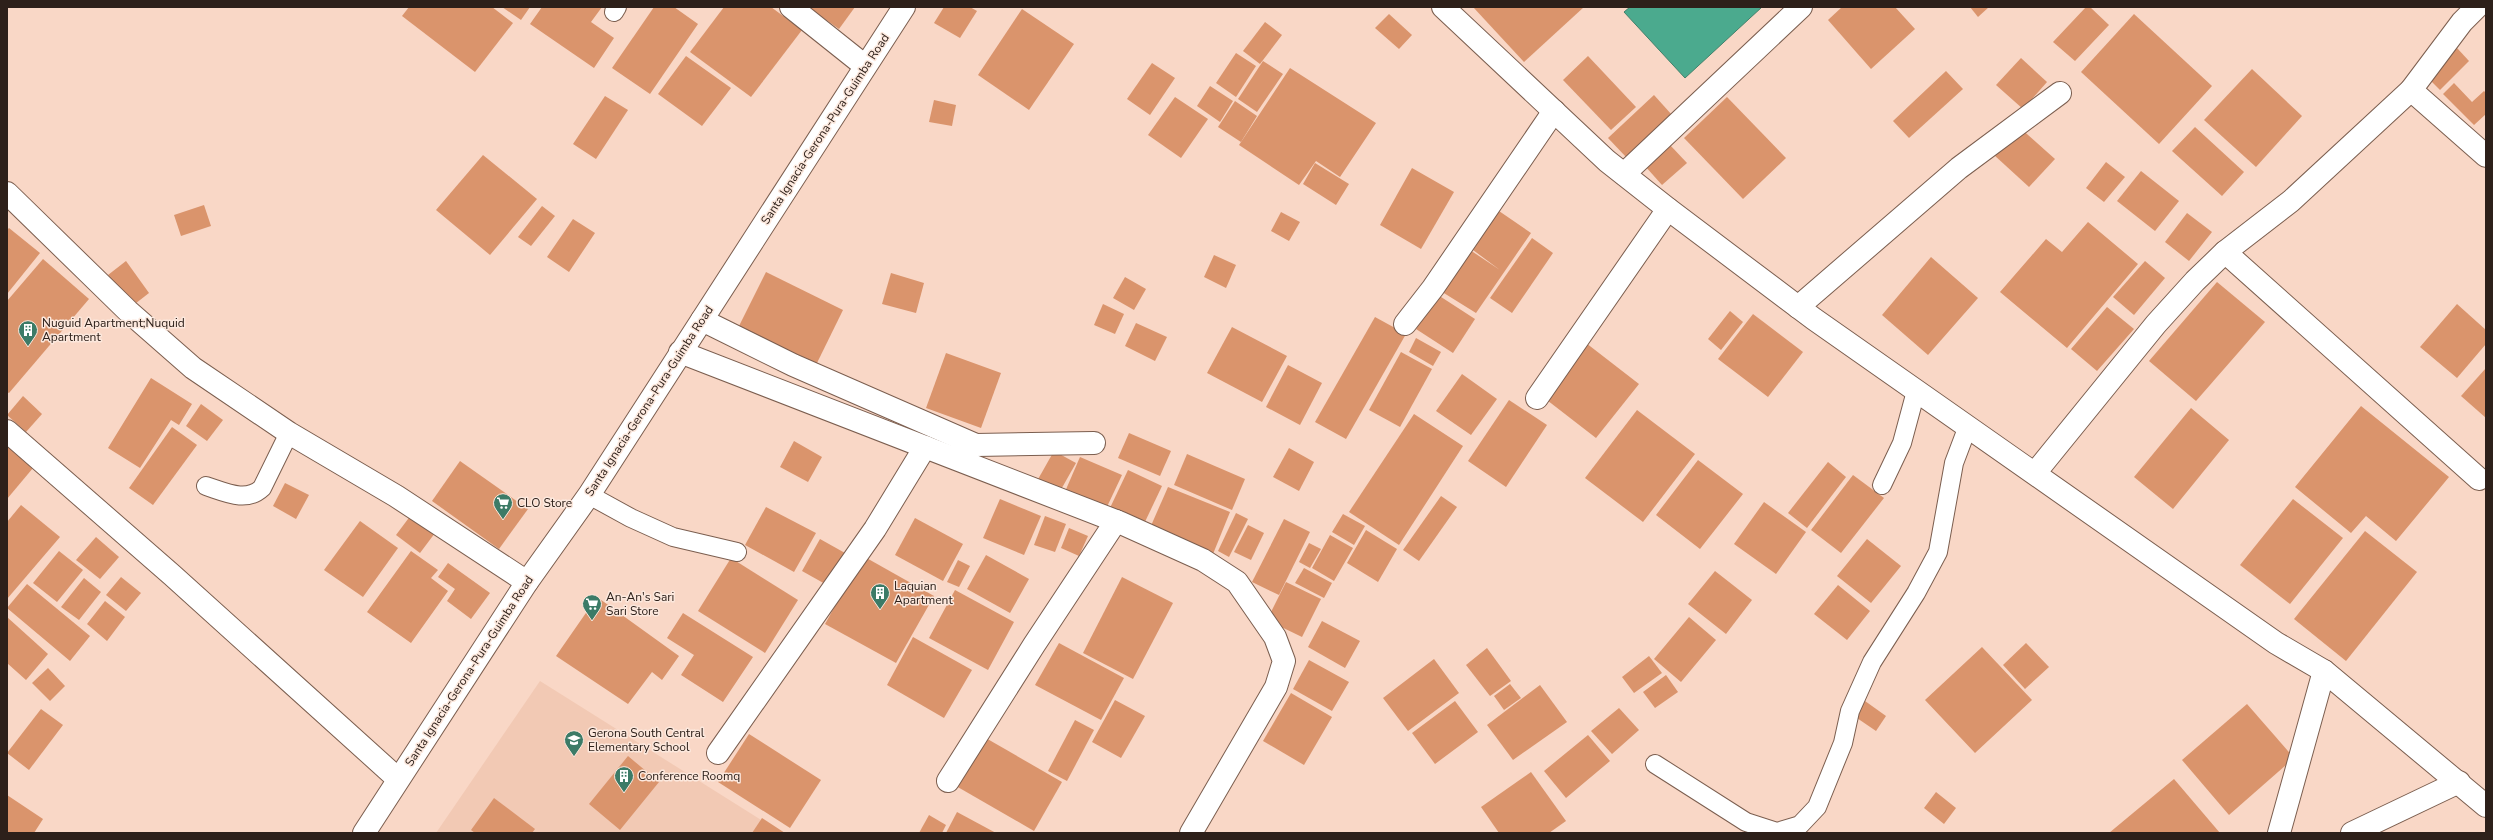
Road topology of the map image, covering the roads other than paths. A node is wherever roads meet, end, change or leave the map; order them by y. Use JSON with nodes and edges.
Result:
{"nodes":[{"id":1,"x":791,"y":7,"type":"edge"},
{"id":2,"x":904,"y":7,"type":"edge"},
{"id":3,"x":1443,"y":7,"type":"edge"},
{"id":4,"x":1801,"y":7,"type":"edge"},
{"id":5,"x":2477,"y":7,"type":"edge"},
{"id":6,"x":865,"y":66,"type":"junction"},
{"id":7,"x":2411,"y":90,"type":"junction"},
{"id":8,"x":2060,"y":92,"type":"dead end"},
{"id":9,"x":1554,"y":111,"type":"junction"},
{"id":10,"x":2486,"y":156,"type":"edge"},
{"id":11,"x":1624,"y":174,"type":"junction"},
{"id":12,"x":7,"y":193,"type":"edge"},
{"id":13,"x":1668,"y":209,"type":"junction"},
{"id":14,"x":2226,"y":252,"type":"junction"},
{"id":15,"x":1798,"y":307,"type":"junction"},
{"id":16,"x":702,"y":320,"type":"junction"},
{"id":17,"x":1405,"y":324,"type":"dead end"},
{"id":18,"x":680,"y":352,"type":"junction"},
{"id":19,"x":1916,"y":391,"type":"junction"},
{"id":20,"x":1536,"y":398,"type":"dead end"},
{"id":21,"x":1968,"y":426,"type":"junction"},
{"id":22,"x":7,"y":431,"type":"edge"},
{"id":23,"x":289,"y":433,"type":"junction"},
{"id":24,"x":1094,"y":443,"type":"dead end"},
{"id":25,"x":925,"y":447,"type":"junction"},
{"id":26,"x":2035,"y":473,"type":"junction"},
{"id":27,"x":2479,"y":479,"type":"dead end"},
{"id":28,"x":1882,"y":485,"type":"dead end"},
{"id":29,"x":206,"y":486,"type":"dead end"},
{"id":30,"x":589,"y":495,"type":"junction"},
{"id":31,"x":1116,"y":521,"type":"junction"},
{"id":32,"x":737,"y":552,"type":"dead end"},
{"id":33,"x":527,"y":582,"type":"junction"},
{"id":34,"x":2324,"y":671,"type":"junction"},
{"id":35,"x":718,"y":753,"type":"dead end"},
{"id":36,"x":1655,"y":764,"type":"dead end"},
{"id":37,"x":398,"y":779,"type":"junction"},
{"id":38,"x":948,"y":781,"type":"dead end"},
{"id":39,"x":2459,"y":782,"type":"junction"},
{"id":40,"x":2486,"y":806,"type":"edge"},
{"id":41,"x":364,"y":833,"type":"edge"},
{"id":42,"x":1191,"y":833,"type":"edge"},
{"id":43,"x":2279,"y":833,"type":"edge"},
{"id":44,"x":2352,"y":833,"type":"edge"}],
"edges":[{"from":1,"to":6,"type":"street"},
{"from":2,"to":6,"type":"street","name":"Santa Ignacia-Gerona-Pura-Guimba Road"},
{"from":3,"to":9,"type":"street"},
{"from":4,"to":11,"type":"street"},
{"from":5,"to":7,"type":"street"},
{"from":6,"to":16,"type":"street","name":"Santa Ignacia-Gerona-Pura-Guimba Road"},
{"from":7,"to":10,"type":"street"},
{"from":7,"to":14,"type":"street"},
{"from":8,"to":15,"type":"street"},
{"from":9,"to":11,"type":"street"},
{"from":9,"to":17,"type":"street"},
{"from":11,"to":13,"type":"street"},
{"from":12,"to":23,"type":"street"},
{"from":13,"to":15,"type":"street"},
{"from":13,"to":20,"type":"street"},
{"from":14,"to":26,"type":"street"},
{"from":14,"to":27,"type":"street"},
{"from":15,"to":19,"type":"street"},
{"from":16,"to":18,"type":"street","name":"Santa Ignacia-Gerona-Pura-Guimba Road"},
{"from":16,"to":24,"type":"street"},
{"from":18,"to":25,"type":"street"},
{"from":18,"to":30,"type":"street","name":"Santa Ignacia-Gerona-Pura-Guimba Road"},
{"from":19,"to":21,"type":"street"},
{"from":19,"to":28,"type":"lane"},
{"from":21,"to":26,"type":"street"},
{"from":21,"to":36,"type":"lane"},
{"from":22,"to":37,"type":"street"},
{"from":23,"to":29,"type":"lane"},
{"from":23,"to":33,"type":"street"},
{"from":25,"to":31,"type":"street"},
{"from":25,"to":35,"type":"street"},
{"from":26,"to":34,"type":"street"},
{"from":30,"to":32,"type":"lane"},
{"from":30,"to":33,"type":"street","name":"Santa Ignacia-Gerona-Pura-Guimba Road"},
{"from":31,"to":38,"type":"street"},
{"from":31,"to":42,"type":"street"},
{"from":33,"to":37,"type":"street","name":"Santa Ignacia-Gerona-Pura-Guimba Road"},
{"from":34,"to":39,"type":"street"},
{"from":34,"to":43,"type":"street"},
{"from":37,"to":41,"type":"street","name":"Santa Ignacia-Gerona-Pura-Guimba Road"},
{"from":39,"to":40,"type":"street"},
{"from":39,"to":44,"type":"street"}]}
